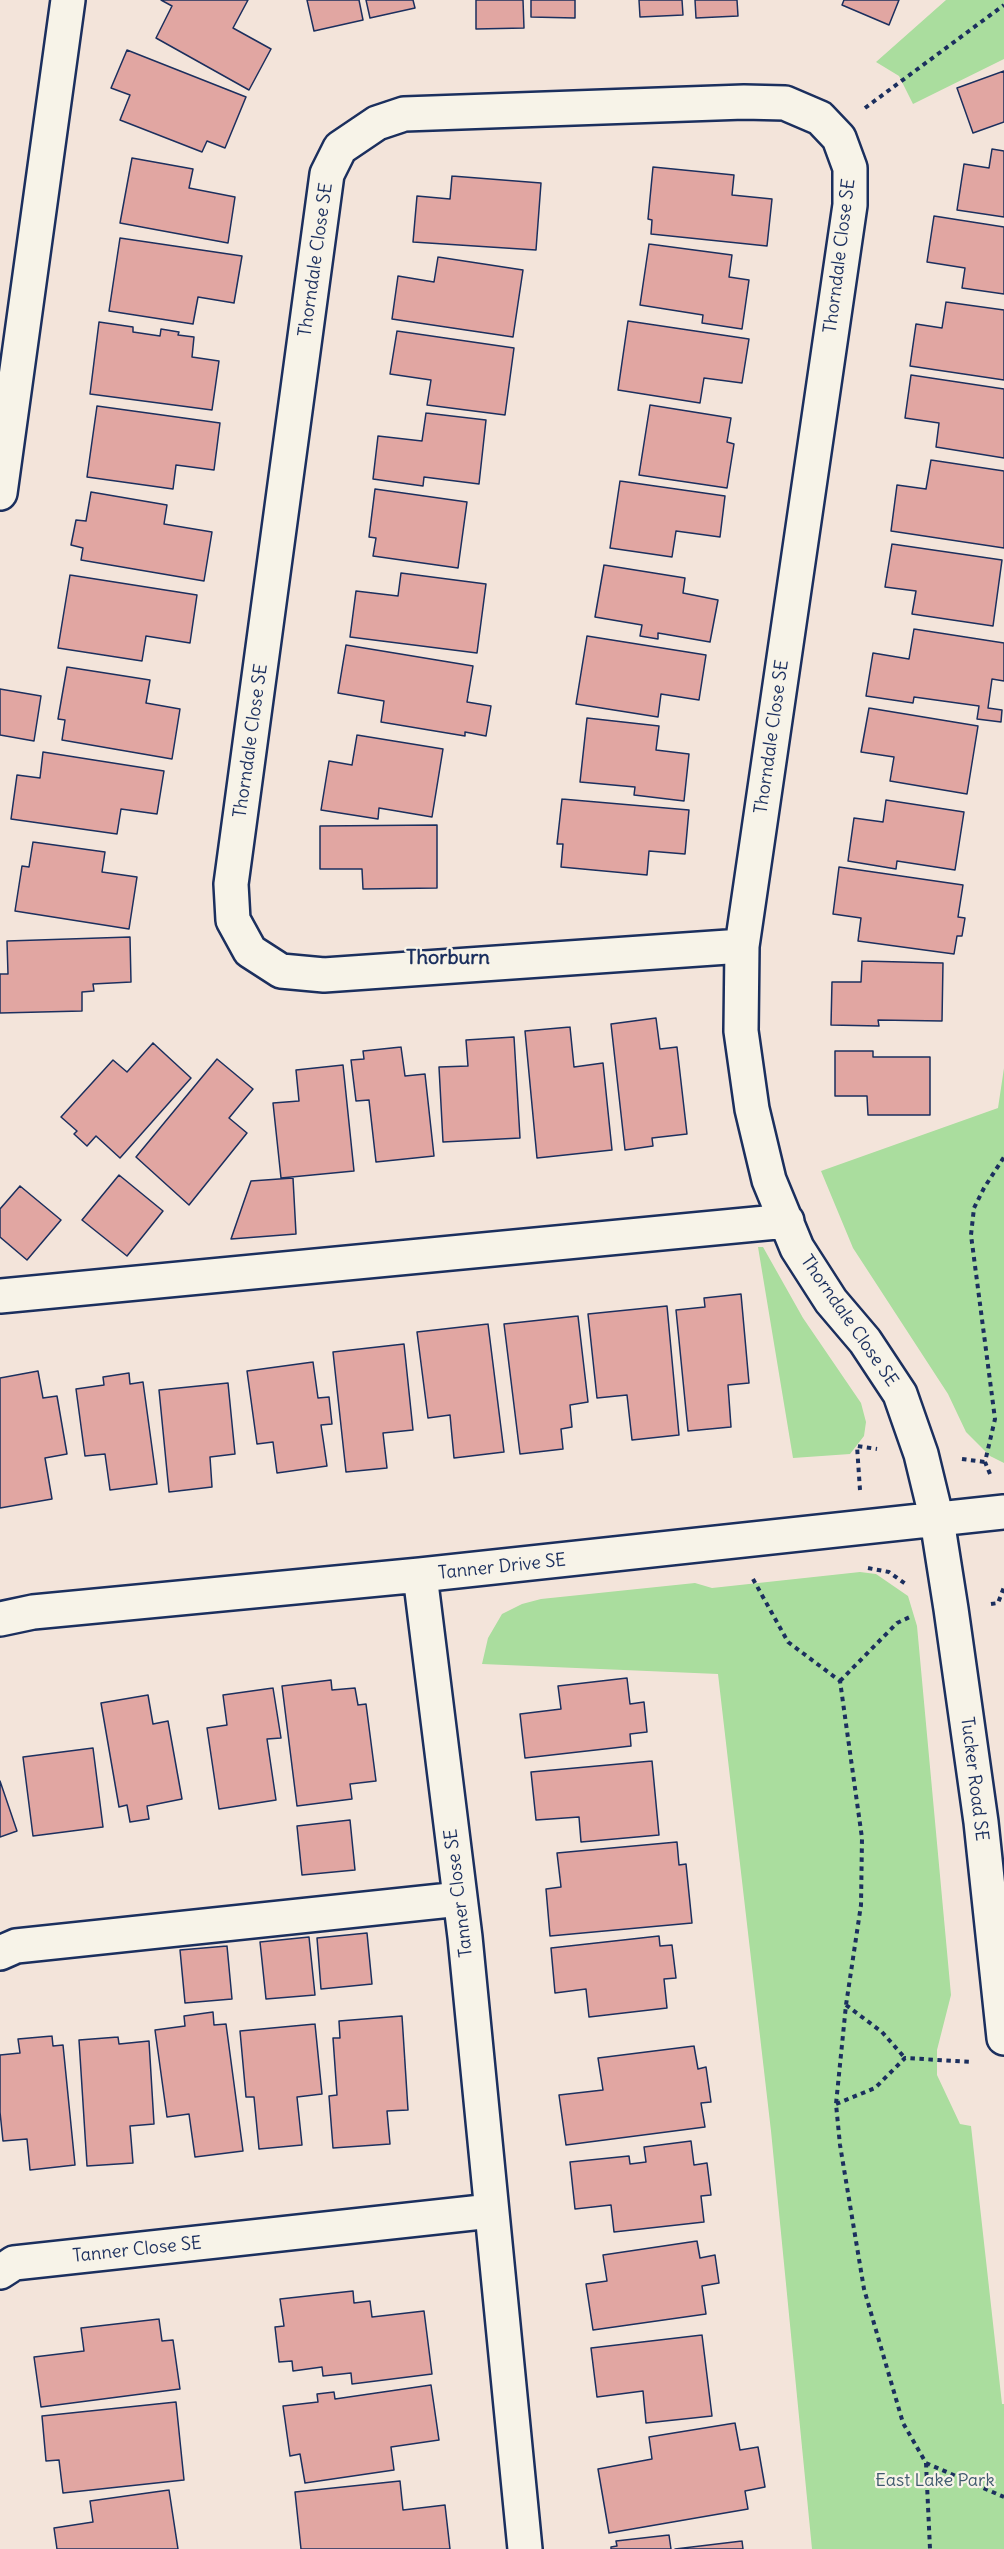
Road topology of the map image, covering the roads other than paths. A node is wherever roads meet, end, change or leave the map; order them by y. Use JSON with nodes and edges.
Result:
{"nodes":[{"id":1,"x":68,"y":0,"type":"edge"},
{"id":2,"x":0,"y":493,"type":"edge"},
{"id":3,"x":742,"y":946,"type":"junction"},
{"id":4,"x":787,"y":1221,"type":"junction"},
{"id":5,"x":0,"y":1296,"type":"edge"},
{"id":6,"x":1004,"y":1512,"type":"edge"},
{"id":7,"x":937,"y":1520,"type":"junction"},
{"id":8,"x":420,"y":1575,"type":"junction"},
{"id":9,"x":0,"y":1619,"type":"edge"},
{"id":10,"x":992,"y":1821,"type":"edge"},
{"id":11,"x":460,"y":1899,"type":"junction"},
{"id":12,"x":0,"y":1953,"type":"edge"},
{"id":13,"x":1004,"y":2038,"type":"edge"},
{"id":14,"x":491,"y":2211,"type":"junction"},
{"id":15,"x":0,"y":2272,"type":"edge"},
{"id":16,"x":525,"y":2549,"type":"edge"}],
"edges":[{"from":1,"to":2,"type":"street"},
{"from":3,"to":3,"type":"street","name":"Thorndale Close SE"},
{"from":3,"to":4,"type":"street","name":"Thorndale Close SE"},
{"from":4,"to":5,"type":"street"},
{"from":4,"to":7,"type":"street","name":"Thorndale Close SE"},
{"from":6,"to":7,"type":"street","name":"Tanner Drive SE"},
{"from":7,"to":8,"type":"street","name":"Tanner Drive SE"},
{"from":7,"to":10,"type":"street","name":"Tucker Road SE"},
{"from":8,"to":9,"type":"street","name":"Tanner Drive SE"},
{"from":8,"to":11,"type":"street","name":"Tanner Close SE"},
{"from":10,"to":13,"type":"street","name":"Tucker Road SE"},
{"from":11,"to":12,"type":"street"},
{"from":11,"to":14,"type":"street","name":"Tanner Close SE"},
{"from":14,"to":15,"type":"street","name":"Tanner Close SE"},
{"from":14,"to":16,"type":"street","name":"Tanner Close SE"}]}
